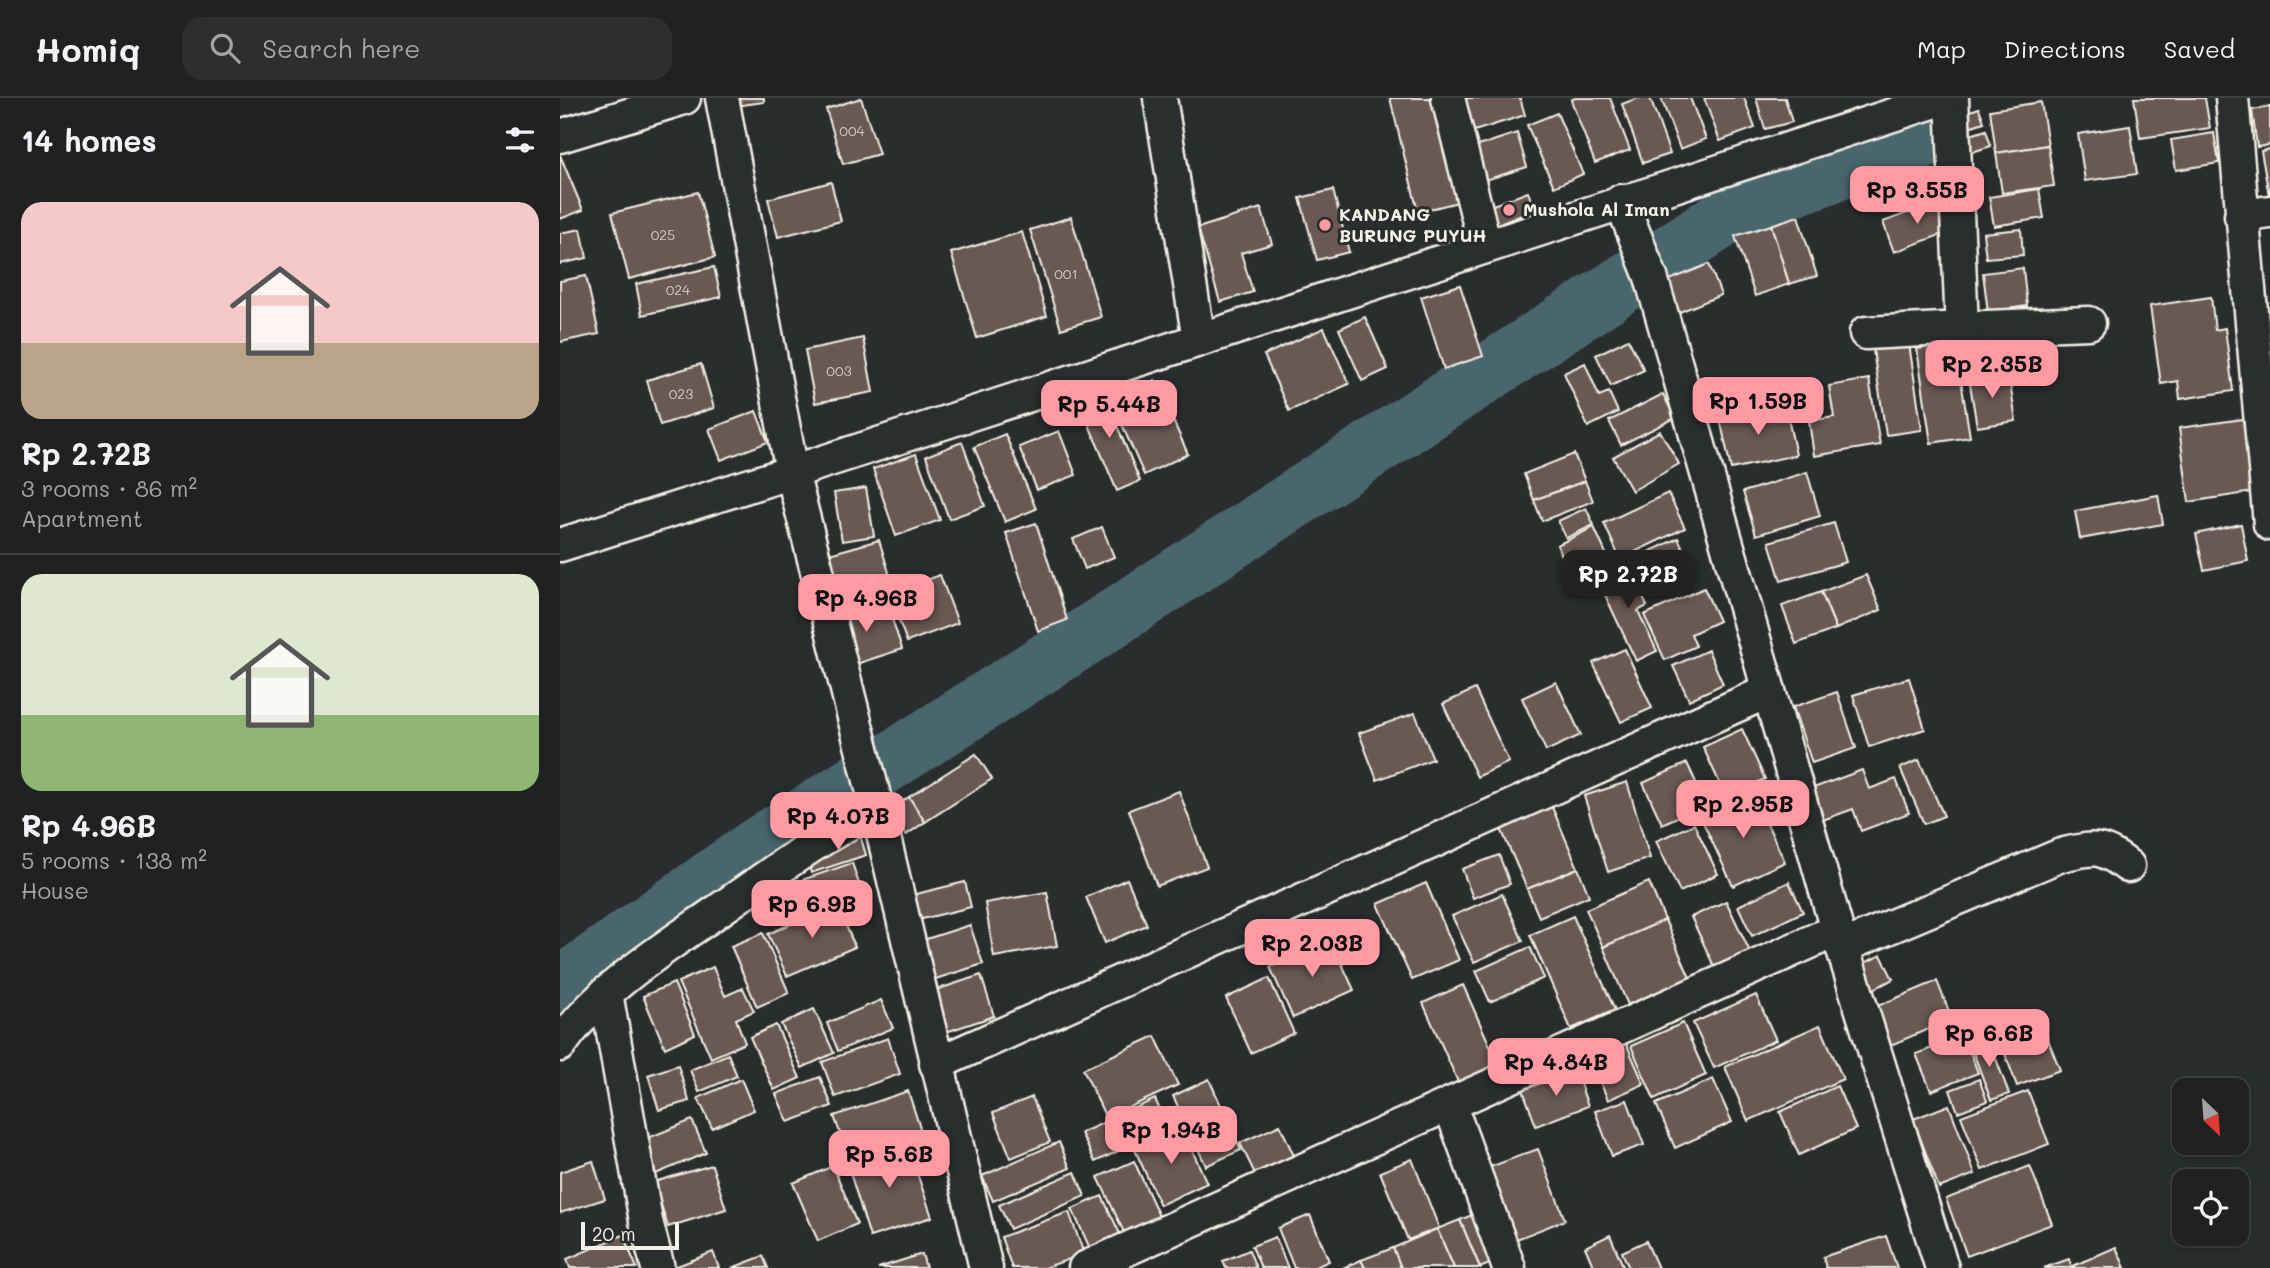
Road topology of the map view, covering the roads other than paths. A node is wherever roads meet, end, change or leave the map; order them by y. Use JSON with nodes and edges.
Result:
{"nodes":[{"id":1,"x":684,"y":98,"type":"edge"},
{"id":2,"x":722,"y":98,"type":"edge"},
{"id":3,"x":1160,"y":98,"type":"edge"},
{"id":4,"x":1448,"y":98,"type":"edge"},
{"id":5,"x":1946,"y":98,"type":"edge"},
{"id":6,"x":2232,"y":98,"type":"edge"},
{"id":7,"x":1898,"y":107,"type":"edge"},
{"id":8,"x":560,"y":136,"type":"edge"},
{"id":9,"x":1622,"y":201,"type":"junction"},
{"id":10,"x":2256,"y":214,"type":"edge"},
{"id":11,"x":1485,"y":246,"type":"junction"},
{"id":12,"x":2089,"y":323,"type":"dead end"},
{"id":13,"x":1962,"y":328,"type":"junction"},
{"id":14,"x":1866,"y":333,"type":"dead end"},
{"id":15,"x":1199,"y":340,"type":"junction"},
{"id":16,"x":792,"y":472,"type":"junction"},
{"id":17,"x":2270,"y":524,"type":"edge"},
{"id":18,"x":560,"y":545,"type":"edge"},
{"id":19,"x":1769,"y":691,"type":"junction"},
{"id":20,"x":873,"y":794,"type":"junction"},
{"id":21,"x":2128,"y":866,"type":"dead end"},
{"id":22,"x":1839,"y":939,"type":"junction"},
{"id":23,"x":606,"y":993,"type":"junction"},
{"id":24,"x":560,"y":1045,"type":"edge"},
{"id":25,"x":936,"y":1064,"type":"junction"},
{"id":26,"x":1450,"y":1105,"type":"junction"},
{"id":27,"x":1501,"y":1265,"type":"edge"},
{"id":28,"x":658,"y":1268,"type":"edge"},
{"id":29,"x":986,"y":1268,"type":"edge"},
{"id":30,"x":1085,"y":1268,"type":"edge"},
{"id":31,"x":1942,"y":1268,"type":"edge"}],
"edges":[{"from":1,"to":8,"type":"street"},
{"from":2,"to":16,"type":"street"},
{"from":3,"to":15,"type":"street"},
{"from":4,"to":11,"type":"street"},
{"from":5,"to":7,"type":"street"},
{"from":5,"to":13,"type":"street"},
{"from":6,"to":10,"type":"street"},
{"from":7,"to":9,"type":"street"},
{"from":9,"to":11,"type":"street"},
{"from":9,"to":19,"type":"street"},
{"from":10,"to":17,"type":"street"},
{"from":11,"to":15,"type":"street"},
{"from":12,"to":13,"type":"street"},
{"from":13,"to":14,"type":"street"},
{"from":15,"to":16,"type":"street"},
{"from":16,"to":18,"type":"street"},
{"from":16,"to":20,"type":"street"},
{"from":19,"to":22,"type":"street"},
{"from":19,"to":25,"type":"street"},
{"from":20,"to":23,"type":"street"},
{"from":20,"to":25,"type":"street"},
{"from":21,"to":22,"type":"street"},
{"from":22,"to":26,"type":"street"},
{"from":22,"to":31,"type":"street"},
{"from":23,"to":24,"type":"street"},
{"from":23,"to":28,"type":"street"},
{"from":25,"to":29,"type":"street"},
{"from":26,"to":27,"type":"street"},
{"from":26,"to":30,"type":"street"}]}
